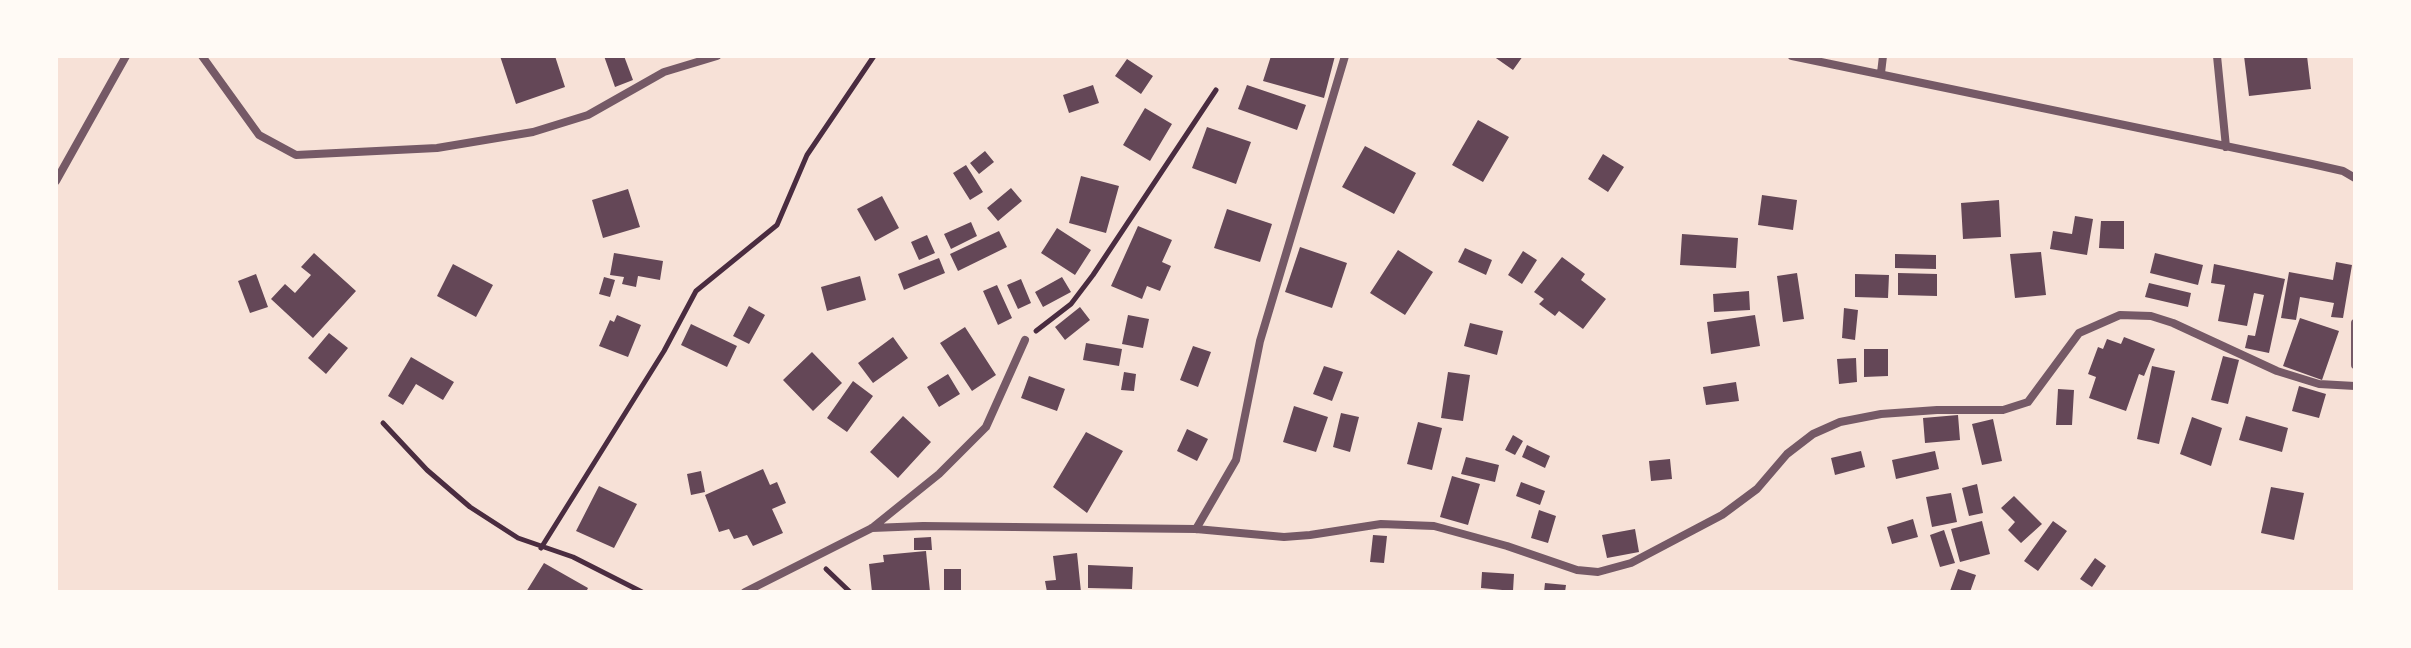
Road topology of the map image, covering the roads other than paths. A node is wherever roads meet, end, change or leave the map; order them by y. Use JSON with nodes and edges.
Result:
{"nodes":[{"id":1,"x":126,"y":56,"type":"edge"},
{"id":2,"x":202,"y":56,"type":"edge"},
{"id":3,"x":717,"y":56,"type":"edge"},
{"id":4,"x":1345,"y":56,"type":"edge"},
{"id":5,"x":1792,"y":56,"type":"edge"},
{"id":6,"x":1883,"y":56,"type":"edge"},
{"id":7,"x":2217,"y":56,"type":"edge"},
{"id":8,"x":1881,"y":73,"type":"junction"},
{"id":9,"x":2226,"y":147,"type":"junction"},
{"id":10,"x":2355,"y":178,"type":"edge"},
{"id":11,"x":56,"y":181,"type":"edge"},
{"id":12,"x":2355,"y":323,"type":"edge"},
{"id":13,"x":1025,"y":340,"type":"road end"},
{"id":14,"x":2355,"y":365,"type":"edge"},
{"id":15,"x":2355,"y":386,"type":"edge"},
{"id":16,"x":872,"y":528,"type":"junction"},
{"id":17,"x":1196,"y":529,"type":"junction"},
{"id":18,"x":745,"y":592,"type":"edge"}],
"edges":[{"from":1,"to":11,"type":"street"},
{"from":2,"to":3,"type":"street"},
{"from":4,"to":17,"type":"street"},
{"from":5,"to":8,"type":"street"},
{"from":6,"to":8,"type":"street"},
{"from":7,"to":9,"type":"street"},
{"from":8,"to":9,"type":"street"},
{"from":9,"to":10,"type":"street"},
{"from":12,"to":14,"type":"street"},
{"from":13,"to":16,"type":"street"},
{"from":15,"to":17,"type":"street"},
{"from":16,"to":17,"type":"street"},
{"from":16,"to":18,"type":"street"}]}
